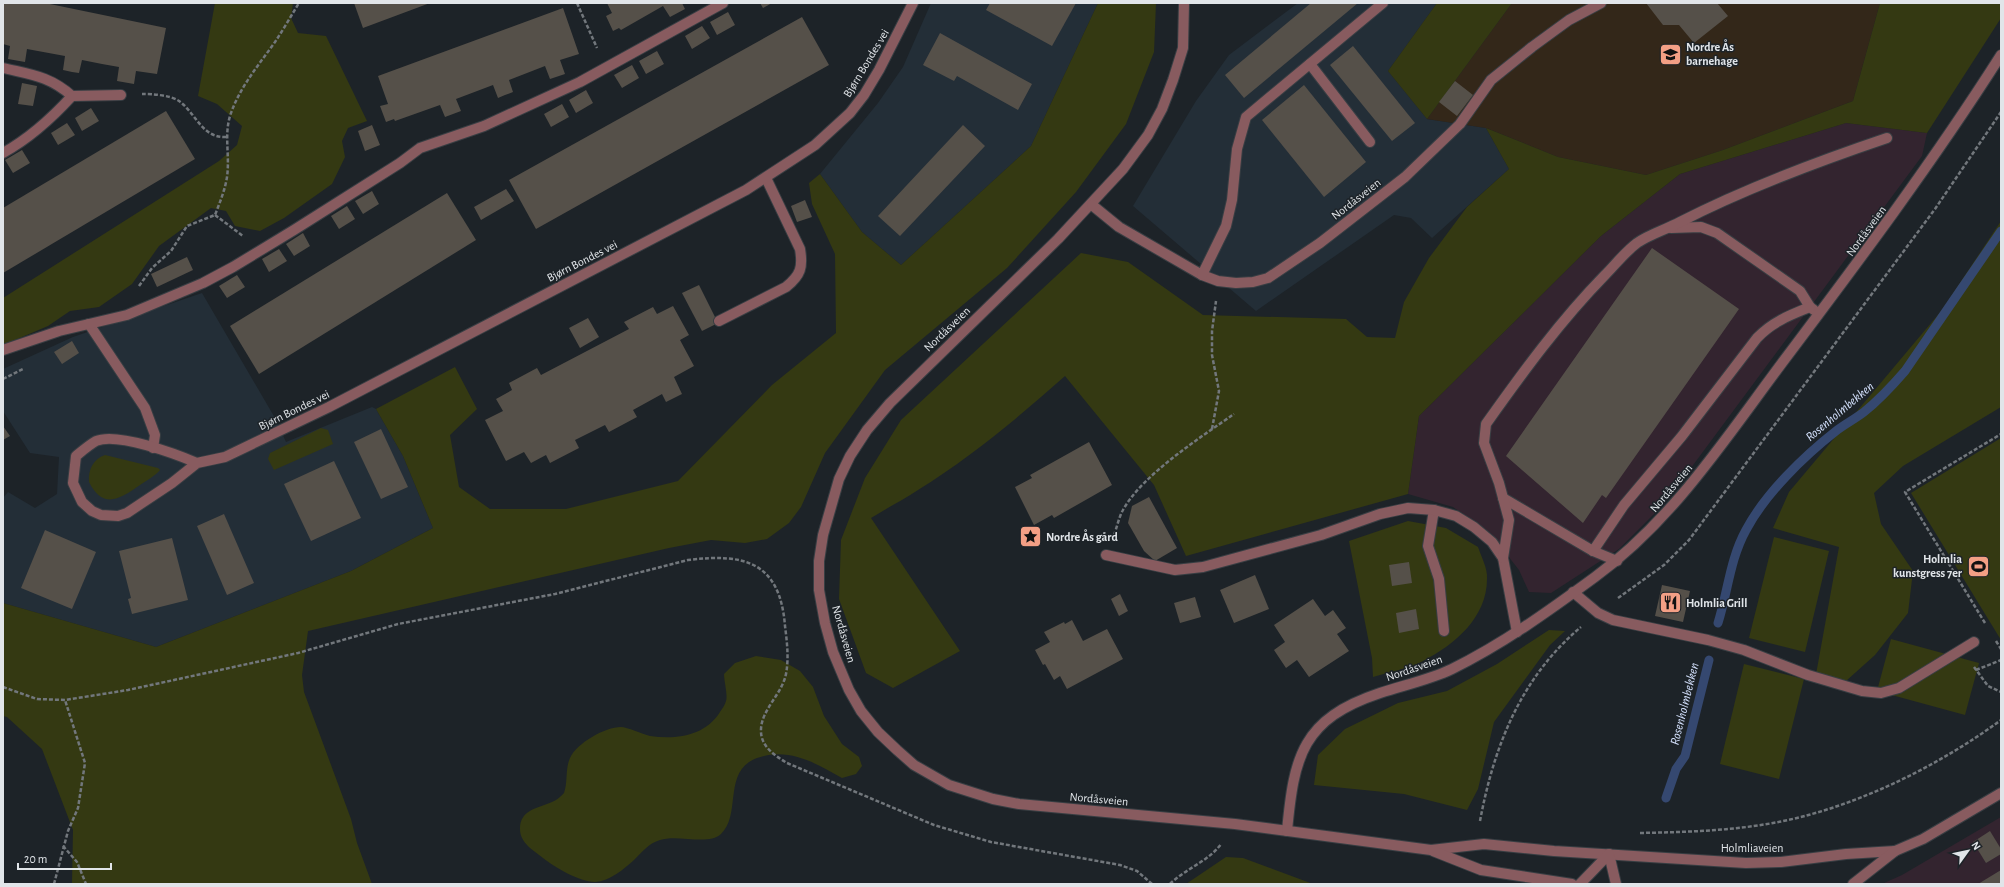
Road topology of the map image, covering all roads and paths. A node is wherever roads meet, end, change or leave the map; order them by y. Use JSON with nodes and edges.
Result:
{"nodes":[{"id":1,"x":299,"y":3,"type":"edge"},
{"id":2,"x":577,"y":3,"type":"edge"},
{"id":3,"x":723,"y":3,"type":"edge"},
{"id":4,"x":913,"y":3,"type":"edge"},
{"id":5,"x":1184,"y":3,"type":"edge"},
{"id":6,"x":1383,"y":3,"type":"edge"},
{"id":7,"x":1601,"y":3,"type":"edge"},
{"id":8,"x":2001,"y":55,"type":"edge"},
{"id":9,"x":1310,"y":64,"type":"junction"},
{"id":10,"x":3,"y":68,"type":"edge"},
{"id":11,"x":606,"y":69,"type":"junction"},
{"id":12,"x":121,"y":95,"type":"joint"},
{"id":13,"x":72,"y":96,"type":"junction"},
{"id":14,"x":227,"y":137,"type":"junction"},
{"id":15,"x":1887,"y":138,"type":"dead end"},
{"id":16,"x":1370,"y":142,"type":"dead end"},
{"id":17,"x":3,"y":153,"type":"edge"},
{"id":18,"x":766,"y":178,"type":"junction"},
{"id":19,"x":1092,"y":205,"type":"junction"},
{"id":20,"x":215,"y":215,"type":"junction"},
{"id":21,"x":1669,"y":228,"type":"junction"},
{"id":22,"x":265,"y":248,"type":"junction"},
{"id":23,"x":1202,"y":275,"type":"junction"},
{"id":24,"x":1218,"y":281,"type":"junction"},
{"id":25,"x":1810,"y":307,"type":"junction"},
{"id":26,"x":1820,"y":314,"type":"junction"},
{"id":27,"x":127,"y":315,"type":"junction"},
{"id":28,"x":720,"y":321,"type":"dead end"},
{"id":29,"x":89,"y":324,"type":"junction"},
{"id":30,"x":3,"y":350,"type":"edge"},
{"id":31,"x":23,"y":369,"type":"dead end"},
{"id":32,"x":3,"y":379,"type":"edge"},
{"id":33,"x":1234,"y":414,"type":"dead end"},
{"id":34,"x":1212,"y":429,"type":"junction"},
{"id":35,"x":2001,"y":434,"type":"edge"},
{"id":36,"x":153,"y":448,"type":"junction"},
{"id":37,"x":197,"y":463,"type":"junction"},
{"id":38,"x":1502,"y":498,"type":"junction"},
{"id":39,"x":1434,"y":510,"type":"junction"},
{"id":40,"x":1593,"y":551,"type":"junction"},
{"id":41,"x":1106,"y":555,"type":"joint"},
{"id":42,"x":1503,"y":558,"type":"junction"},
{"id":43,"x":1617,"y":561,"type":"junction"},
{"id":44,"x":1573,"y":592,"type":"junction"},
{"id":45,"x":1987,"y":627,"type":"dead end"},
{"id":46,"x":1444,"y":631,"type":"dead end"},
{"id":47,"x":1517,"y":632,"type":"junction"},
{"id":48,"x":1994,"y":638,"type":"dead end"},
{"id":49,"x":1974,"y":642,"type":"dead end"},
{"id":50,"x":2001,"y":649,"type":"edge"},
{"id":51,"x":1960,"y":651,"type":"junction"},
{"id":52,"x":2001,"y":660,"type":"edge"},
{"id":53,"x":1976,"y":670,"type":"junction"},
{"id":54,"x":3,"y":687,"type":"edge"},
{"id":55,"x":2001,"y":692,"type":"edge"},
{"id":56,"x":66,"y":700,"type":"junction"},
{"id":57,"x":2001,"y":720,"type":"edge"},
{"id":58,"x":2001,"y":793,"type":"edge"},
{"id":59,"x":1235,"y":824,"type":"junction"},
{"id":60,"x":1288,"y":831,"type":"junction"},
{"id":61,"x":1632,"y":833,"type":"dead end"},
{"id":62,"x":63,"y":846,"type":"junction"},
{"id":63,"x":1431,"y":850,"type":"junction"},
{"id":64,"x":1895,"y":851,"type":"junction"},
{"id":65,"x":1609,"y":854,"type":"junction"},
{"id":66,"x":54,"y":884,"type":"edge"},
{"id":67,"x":86,"y":884,"type":"edge"},
{"id":68,"x":1152,"y":884,"type":"edge"},
{"id":69,"x":1170,"y":884,"type":"edge"},
{"id":70,"x":1572,"y":884,"type":"edge"},
{"id":71,"x":1580,"y":884,"type":"edge"},
{"id":72,"x":1616,"y":884,"type":"edge"},
{"id":73,"x":1853,"y":884,"type":"edge"}],
"edges":[{"from":1,"to":14,"type":"path"},
{"from":2,"to":11,"type":"path"},
{"from":3,"to":11,"type":"street"},
{"from":4,"to":18,"type":"street","name":"Bjørn Bondes vei"},
{"from":5,"to":19,"type":"street","name":"Nordåsveien"},
{"from":6,"to":9,"type":"street"},
{"from":7,"to":24,"type":"street","name":"Nordåsveien"},
{"from":8,"to":26,"type":"street","name":"Nordåsveien"},
{"from":9,"to":16,"type":"street"},
{"from":9,"to":23,"type":"street"},
{"from":10,"to":13,"type":"street"},
{"from":11,"to":22,"type":"street"},
{"from":12,"to":13,"type":"street"},
{"from":12,"to":14,"type":"path"},
{"from":13,"to":17,"type":"street"},
{"from":14,"to":20,"type":"path"},
{"from":15,"to":21,"type":"street"},
{"from":18,"to":28,"type":"street"},
{"from":18,"to":37,"type":"street","name":"Bjørn Bondes vei"},
{"from":19,"to":23,"type":"street","name":"Nordåsveien"},
{"from":19,"to":59,"type":"street","name":"Nordåsveien"},
{"from":20,"to":22,"type":"path"},
{"from":20,"to":27,"type":"path"},
{"from":21,"to":25,"type":"street"},
{"from":21,"to":38,"type":"street"},
{"from":22,"to":27,"type":"street"},
{"from":23,"to":24,"type":"street","name":"Nordåsveien"},
{"from":24,"to":34,"type":"path"},
{"from":25,"to":26,"type":"street"},
{"from":25,"to":40,"type":"street","name":"Nordåsveien"},
{"from":26,"to":43,"type":"street","name":"Nordåsveien"},
{"from":27,"to":29,"type":"street"},
{"from":29,"to":30,"type":"street"},
{"from":29,"to":36,"type":"street"},
{"from":31,"to":32,"type":"path"},
{"from":33,"to":34,"type":"path"},
{"from":34,"to":41,"type":"path"},
{"from":35,"to":45,"type":"path"},
{"from":36,"to":37,"type":"street","name":"Bjørn Bondes vei"},
{"from":36,"to":37,"type":"street","name":"Bjørn Bondes vei"},
{"from":38,"to":40,"type":"street"},
{"from":38,"to":42,"type":"street"},
{"from":39,"to":41,"type":"street"},
{"from":39,"to":42,"type":"street"},
{"from":39,"to":46,"type":"street"},
{"from":40,"to":43,"type":"street"},
{"from":42,"to":47,"type":"street"},
{"from":43,"to":44,"type":"street","name":"Nordåsveien"},
{"from":44,"to":47,"type":"street","name":"Nordåsveien"},
{"from":44,"to":51,"type":"street"},
{"from":47,"to":60,"type":"street","name":"Nordåsveien"},
{"from":48,"to":50,"type":"path"},
{"from":49,"to":51,"type":"street"},
{"from":51,"to":53,"type":"path"},
{"from":52,"to":53,"type":"path"},
{"from":53,"to":55,"type":"path"},
{"from":54,"to":56,"type":"path"},
{"from":56,"to":62,"type":"path"},
{"from":56,"to":68,"type":"path"},
{"from":57,"to":61,"type":"path"},
{"from":58,"to":64,"type":"street","name":"Holmliaveien"},
{"from":59,"to":60,"type":"street","name":"Nordåsveien"},
{"from":59,"to":69,"type":"path"},
{"from":60,"to":63,"type":"street","name":"Nordåsveien"},
{"from":62,"to":66,"type":"path"},
{"from":62,"to":67,"type":"path"},
{"from":63,"to":65,"type":"street","name":"Nordåsveien"},
{"from":63,"to":70,"type":"street","name":"Nordåsveien"},
{"from":64,"to":65,"type":"street","name":"Holmliaveien"},
{"from":64,"to":73,"type":"street","name":"Holmliaveien"},
{"from":65,"to":71,"type":"street"},
{"from":65,"to":72,"type":"street"}]}
